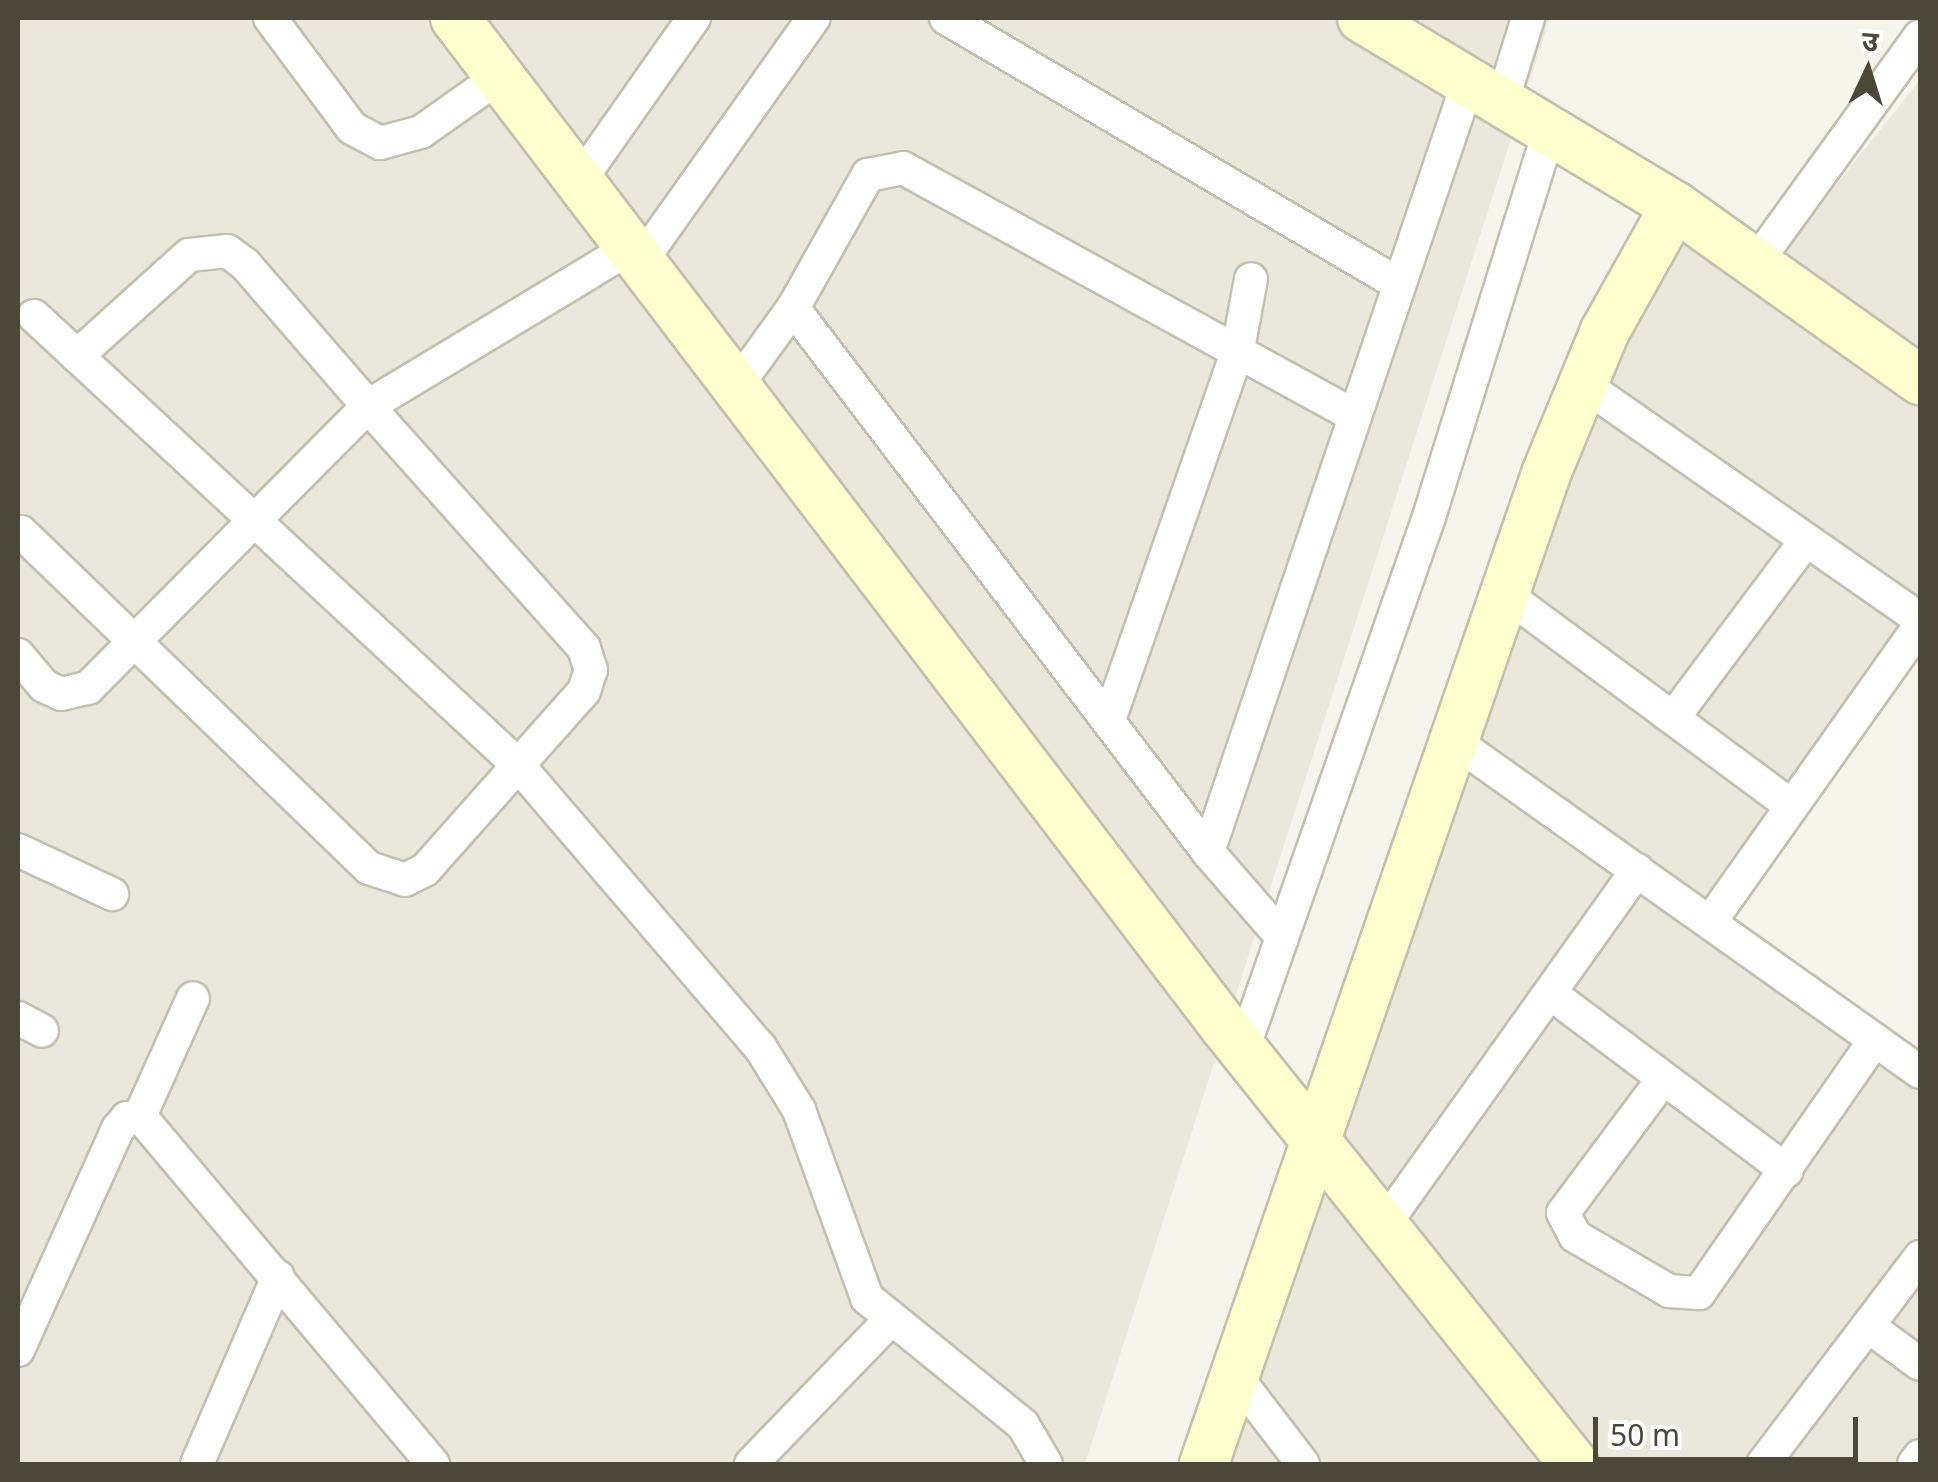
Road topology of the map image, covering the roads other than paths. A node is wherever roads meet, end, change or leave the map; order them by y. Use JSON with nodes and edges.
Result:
{"nodes":[{"id":1,"x":270,"y":18,"type":"edge"},
{"id":2,"x":454,"y":18,"type":"edge"},
{"id":3,"x":694,"y":18,"type":"edge"},
{"id":4,"x":814,"y":18,"type":"edge"},
{"id":5,"x":946,"y":18,"type":"edge"},
{"id":6,"x":1362,"y":18,"type":"edge"},
{"id":7,"x":1528,"y":18,"type":"edge"},
{"id":8,"x":1920,"y":36,"type":"edge"},
{"id":9,"x":500,"y":76,"type":"junction"},
{"id":10,"x":1485,"y":92,"type":"junction"},
{"id":11,"x":1548,"y":131,"type":"junction"},
{"id":12,"x":580,"y":180,"type":"junction"},
{"id":13,"x":1675,"y":206,"type":"junction"},
{"id":14,"x":636,"y":254,"type":"junction"},
{"id":15,"x":1755,"y":264,"type":"junction"},
{"id":16,"x":1251,"y":280,"type":"dead end"},
{"id":17,"x":1397,"y":283,"type":"junction"},
{"id":18,"x":793,"y":308,"type":"junction"},
{"id":19,"x":34,"y":316,"type":"dead end"},
{"id":20,"x":1238,"y":349,"type":"junction"},
{"id":21,"x":77,"y":356,"type":"junction"},
{"id":22,"x":1920,"y":380,"type":"edge"},
{"id":23,"x":738,"y":384,"type":"junction"},
{"id":24,"x":1583,"y":384,"type":"junction"},
{"id":25,"x":368,"y":406,"type":"junction"},
{"id":26,"x":1353,"y":415,"type":"junction"},
{"id":27,"x":254,"y":518,"type":"junction"},
{"id":28,"x":21,"y":532,"type":"dead end"},
{"id":29,"x":1806,"y":540,"type":"junction"},
{"id":30,"x":1505,"y":594,"type":"junction"},
{"id":31,"x":1920,"y":622,"type":"edge"},
{"id":32,"x":132,"y":640,"type":"junction"},
{"id":33,"x":18,"y":655,"type":"edge"},
{"id":34,"x":1673,"y":718,"type":"junction"},
{"id":35,"x":1109,"y":720,"type":"junction"},
{"id":36,"x":1454,"y":742,"type":"junction"},
{"id":37,"x":518,"y":764,"type":"junction"},
{"id":38,"x":1792,"y":806,"type":"junction"},
{"id":39,"x":18,"y":850,"type":"edge"},
{"id":40,"x":1208,"y":852,"type":"junction"},
{"id":41,"x":1637,"y":870,"type":"junction"},
{"id":42,"x":112,"y":894,"type":"dead end"},
{"id":43,"x":1710,"y":922,"type":"junction"},
{"id":44,"x":1282,"y":937,"type":"junction"},
{"id":45,"x":1550,"y":994,"type":"junction"},
{"id":46,"x":193,"y":998,"type":"dead end"},
{"id":47,"x":1876,"y":1040,"type":"junction"},
{"id":48,"x":1920,"y":1072,"type":"edge"},
{"id":49,"x":1664,"y":1079,"type":"junction"},
{"id":50,"x":1274,"y":1087,"type":"junction"},
{"id":51,"x":140,"y":1116,"type":"junction"},
{"id":52,"x":1787,"y":1171,"type":"junction"},
{"id":53,"x":1384,"y":1225,"type":"junction"},
{"id":54,"x":1920,"y":1257,"type":"edge"},
{"id":55,"x":278,"y":1277,"type":"junction"},
{"id":56,"x":888,"y":1322,"type":"junction"},
{"id":57,"x":1868,"y":1326,"type":"junction"},
{"id":58,"x":18,"y":1350,"type":"edge"},
{"id":59,"x":1920,"y":1364,"type":"edge"},
{"id":60,"x":1234,"y":1374,"type":"junction"},
{"id":61,"x":1920,"y":1456,"type":"edge"},
{"id":62,"x":197,"y":1464,"type":"edge"},
{"id":63,"x":433,"y":1464,"type":"edge"},
{"id":64,"x":752,"y":1464,"type":"edge"},
{"id":65,"x":1046,"y":1464,"type":"edge"},
{"id":66,"x":1204,"y":1464,"type":"edge"},
{"id":67,"x":1303,"y":1464,"type":"edge"},
{"id":68,"x":1574,"y":1464,"type":"edge"},
{"id":69,"x":1763,"y":1464,"type":"edge"},
{"id":70,"x":1914,"y":1464,"type":"edge"}],
"edges":[{"from":1,"to":9,"type":"street"},
{"from":2,"to":9,"type":"street"},
{"from":3,"to":12,"type":"street"},
{"from":4,"to":14,"type":"street"},
{"from":5,"to":17,"type":"street"},
{"from":6,"to":10,"type":"street"},
{"from":7,"to":10,"type":"street"},
{"from":8,"to":15,"type":"street"},
{"from":9,"to":12,"type":"street"},
{"from":10,"to":11,"type":"street"},
{"from":10,"to":17,"type":"street"},
{"from":11,"to":13,"type":"street"},
{"from":11,"to":44,"type":"street"},
{"from":12,"to":14,"type":"street"},
{"from":13,"to":15,"type":"street"},
{"from":13,"to":24,"type":"street"},
{"from":14,"to":23,"type":"street"},
{"from":14,"to":25,"type":"street"},
{"from":15,"to":22,"type":"street"},
{"from":16,"to":20,"type":"street"},
{"from":17,"to":26,"type":"street"},
{"from":18,"to":20,"type":"street"},
{"from":18,"to":23,"type":"street"},
{"from":18,"to":35,"type":"street"},
{"from":19,"to":21,"type":"street"},
{"from":20,"to":26,"type":"street"},
{"from":20,"to":35,"type":"street"},
{"from":21,"to":25,"type":"street"},
{"from":21,"to":27,"type":"street"},
{"from":23,"to":50,"type":"street"},
{"from":24,"to":29,"type":"street"},
{"from":24,"to":30,"type":"street"},
{"from":25,"to":27,"type":"street"},
{"from":25,"to":37,"type":"street"},
{"from":26,"to":40,"type":"street"},
{"from":27,"to":32,"type":"street"},
{"from":27,"to":37,"type":"street"},
{"from":28,"to":32,"type":"street"},
{"from":29,"to":31,"type":"street"},
{"from":29,"to":34,"type":"street"},
{"from":30,"to":34,"type":"street"},
{"from":30,"to":36,"type":"street"},
{"from":31,"to":38,"type":"street"},
{"from":32,"to":33,"type":"street"},
{"from":32,"to":37,"type":"street"},
{"from":34,"to":38,"type":"street"},
{"from":35,"to":40,"type":"street"},
{"from":36,"to":41,"type":"street"},
{"from":36,"to":50,"type":"street"},
{"from":37,"to":56,"type":"street"},
{"from":38,"to":43,"type":"street"},
{"from":39,"to":42,"type":"street"},
{"from":40,"to":44,"type":"street"},
{"from":41,"to":43,"type":"street"},
{"from":41,"to":45,"type":"street"},
{"from":43,"to":47,"type":"street"},
{"from":44,"to":50,"type":"street"},
{"from":45,"to":49,"type":"street"},
{"from":45,"to":53,"type":"street"},
{"from":46,"to":51,"type":"street"},
{"from":47,"to":48,"type":"street"},
{"from":47,"to":52,"type":"street"},
{"from":49,"to":52,"type":"street"},
{"from":49,"to":52,"type":"street"},
{"from":50,"to":53,"type":"street"},
{"from":50,"to":60,"type":"street"},
{"from":51,"to":55,"type":"street"},
{"from":51,"to":58,"type":"street"},
{"from":53,"to":68,"type":"street"},
{"from":54,"to":57,"type":"street"},
{"from":55,"to":62,"type":"street"},
{"from":55,"to":63,"type":"street"},
{"from":56,"to":64,"type":"street"},
{"from":56,"to":65,"type":"street"},
{"from":57,"to":59,"type":"street"},
{"from":57,"to":69,"type":"street"},
{"from":60,"to":66,"type":"street"},
{"from":60,"to":67,"type":"street"},
{"from":61,"to":70,"type":"street"}]}
